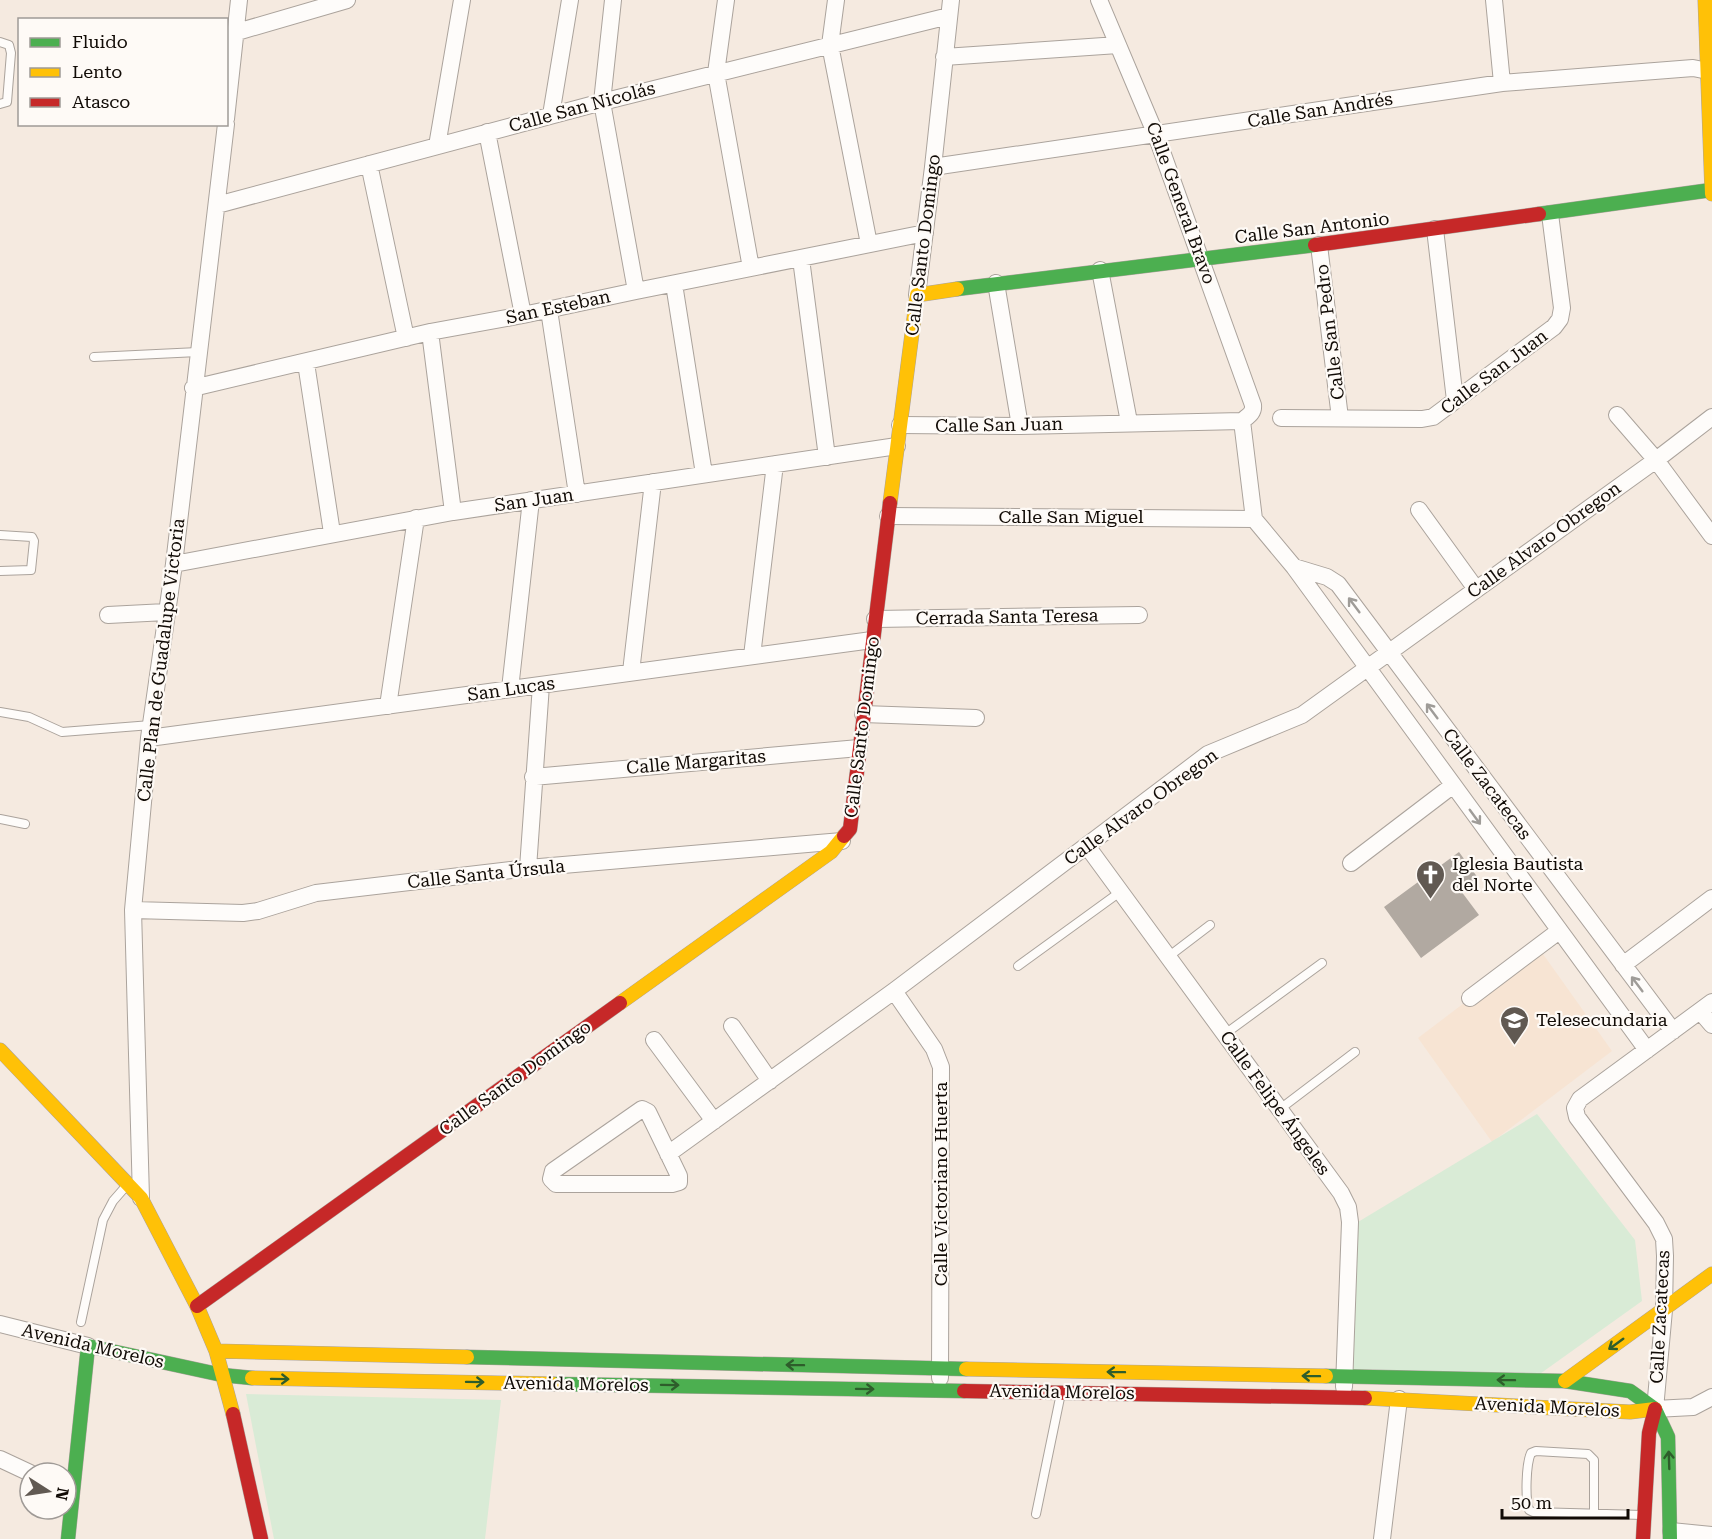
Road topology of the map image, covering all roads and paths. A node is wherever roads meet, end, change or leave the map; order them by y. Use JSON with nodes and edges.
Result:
{"nodes":[{"id":1,"x":239,"y":0,"type":"edge"},
{"id":2,"x":347,"y":0,"type":"edge"},
{"id":3,"x":462,"y":0,"type":"edge"},
{"id":4,"x":570,"y":0,"type":"edge"},
{"id":5,"x":613,"y":0,"type":"edge"},
{"id":6,"x":726,"y":0,"type":"edge"},
{"id":7,"x":836,"y":0,"type":"edge"},
{"id":8,"x":1099,"y":0,"type":"edge"},
{"id":9,"x":1494,"y":0,"type":"edge"},
{"id":10,"x":1706,"y":0,"type":"edge"},
{"id":11,"x":950,"y":8,"type":"edge"},
{"id":12,"x":237,"y":32,"type":"junction"},
{"id":13,"x":0,"y":42,"type":"edge"},
{"id":14,"x":830,"y":45,"type":"junction"},
{"id":15,"x":1118,"y":45,"type":"junction"},
{"id":16,"x":944,"y":57,"type":"junction"},
{"id":17,"x":1710,"y":71,"type":"edge"},
{"id":18,"x":716,"y":72,"type":"junction"},
{"id":19,"x":229,"y":73,"type":"edge"},
{"id":20,"x":1502,"y":83,"type":"junction"},
{"id":21,"x":228,"y":88,"type":"edge"},
{"id":22,"x":602,"y":102,"type":"junction"},
{"id":23,"x":0,"y":104,"type":"edge"},
{"id":24,"x":551,"y":115,"type":"junction"},
{"id":25,"x":226,"y":126,"type":"edge"},
{"id":26,"x":487,"y":132,"type":"junction"},
{"id":27,"x":1156,"y":135,"type":"junction"},
{"id":28,"x":437,"y":146,"type":"junction"},
{"id":29,"x":369,"y":164,"type":"junction"},
{"id":30,"x":933,"y":167,"type":"junction"},
{"id":31,"x":1711,"y":192,"type":"edge"},
{"id":32,"x":217,"y":205,"type":"junction"},
{"id":33,"x":1550,"y":214,"type":"junction"},
{"id":34,"x":1435,"y":229,"type":"junction"},
{"id":35,"x":925,"y":233,"type":"junction"},
{"id":36,"x":869,"y":244,"type":"junction"},
{"id":37,"x":1319,"y":245,"type":"junction"},
{"id":38,"x":801,"y":259,"type":"junction"},
{"id":39,"x":1202,"y":260,"type":"junction"},
{"id":40,"x":751,"y":268,"type":"junction"},
{"id":41,"x":1100,"y":270,"type":"junction"},
{"id":42,"x":996,"y":282,"type":"junction"},
{"id":43,"x":674,"y":284,"type":"junction"},
{"id":44,"x":636,"y":291,"type":"junction"},
{"id":45,"x":917,"y":296,"type":"junction"},
{"id":46,"x":549,"y":310,"type":"junction"},
{"id":47,"x":523,"y":315,"type":"junction"},
{"id":48,"x":430,"y":332,"type":"junction"},
{"id":49,"x":406,"y":338,"type":"junction"},
{"id":50,"x":198,"y":352,"type":"junction"},
{"id":51,"x":94,"y":357,"type":"dead end"},
{"id":52,"x":306,"y":363,"type":"junction"},
{"id":53,"x":193,"y":388,"type":"junction"},
{"id":54,"x":1455,"y":400,"type":"junction"},
{"id":55,"x":1617,"y":415,"type":"dead end"},
{"id":56,"x":1248,"y":416,"type":"junction"},
{"id":57,"x":1712,"y":417,"type":"edge"},
{"id":58,"x":1281,"y":418,"type":"dead end"},
{"id":59,"x":1340,"y":418,"type":"junction"},
{"id":60,"x":1129,"y":422,"type":"junction"},
{"id":61,"x":900,"y":425,"type":"junction"},
{"id":62,"x":1020,"y":426,"type":"junction"},
{"id":63,"x":897,"y":446,"type":"junction"},
{"id":64,"x":827,"y":457,"type":"junction"},
{"id":65,"x":1656,"y":460,"type":"junction"},
{"id":66,"x":775,"y":464,"type":"junction"},
{"id":67,"x":704,"y":474,"type":"junction"},
{"id":68,"x":653,"y":482,"type":"junction"},
{"id":69,"x":577,"y":494,"type":"junction"},
{"id":70,"x":531,"y":500,"type":"junction"},
{"id":71,"x":1419,"y":510,"type":"dead end"},
{"id":72,"x":453,"y":512,"type":"junction"},
{"id":73,"x":888,"y":516,"type":"junction"},
{"id":74,"x":416,"y":518,"type":"junction"},
{"id":75,"x":1254,"y":519,"type":"junction"},
{"id":76,"x":332,"y":533,"type":"junction"},
{"id":77,"x":0,"y":535,"type":"edge"},
{"id":78,"x":1712,"y":536,"type":"edge"},
{"id":79,"x":174,"y":564,"type":"junction"},
{"id":80,"x":1294,"y":567,"type":"junction"},
{"id":81,"x":0,"y":571,"type":"edge"},
{"id":82,"x":1476,"y":589,"type":"junction"},
{"id":83,"x":166,"y":612,"type":"junction"},
{"id":84,"x":108,"y":615,"type":"dead end"},
{"id":85,"x":1139,"y":615,"type":"dead end"},
{"id":86,"x":875,"y":619,"type":"junction"},
{"id":87,"x":872,"y":640,"type":"junction"},
{"id":88,"x":1389,"y":652,"type":"junction"},
{"id":89,"x":752,"y":656,"type":"junction"},
{"id":90,"x":1367,"y":668,"type":"junction"},
{"id":91,"x":631,"y":672,"type":"junction"},
{"id":92,"x":541,"y":684,"type":"junction"},
{"id":93,"x":510,"y":689,"type":"junction"},
{"id":94,"x":388,"y":706,"type":"junction"},
{"id":95,"x":0,"y":712,"type":"edge"},
{"id":96,"x":863,"y":714,"type":"junction"},
{"id":97,"x":976,"y":718,"type":"dead end"},
{"id":98,"x":150,"y":731,"type":"junction"},
{"id":99,"x":1460,"y":747,"type":"junction"},
{"id":100,"x":858,"y":748,"type":"junction"},
{"id":101,"x":1437,"y":765,"type":"junction"},
{"id":102,"x":533,"y":777,"type":"junction"},
{"id":103,"x":1452,"y":786,"type":"junction"},
{"id":104,"x":0,"y":819,"type":"edge"},
{"id":105,"x":25,"y":824,"type":"dead end"},
{"id":106,"x":842,"y":841,"type":"junction"},
{"id":107,"x":1087,"y":846,"type":"junction"},
{"id":108,"x":1351,"y":863,"type":"dead end"},
{"id":109,"x":528,"y":868,"type":"junction"},
{"id":110,"x":1120,"y":892,"type":"junction"},
{"id":111,"x":1712,"y":898,"type":"edge"},
{"id":112,"x":133,"y":910,"type":"junction"},
{"id":113,"x":1210,"y":925,"type":"dead end"},
{"id":114,"x":1559,"y":931,"type":"junction"},
{"id":115,"x":1168,"y":957,"type":"junction"},
{"id":116,"x":1322,"y":963,"type":"dead end"},
{"id":117,"x":1623,"y":965,"type":"junction"},
{"id":118,"x":1018,"y":966,"type":"dead end"},
{"id":119,"x":894,"y":991,"type":"junction"},
{"id":120,"x":1470,"y":998,"type":"dead end"},
{"id":121,"x":1706,"y":1006,"type":"edge"},
{"id":122,"x":1712,"y":1025,"type":"edge"},
{"id":123,"x":732,"y":1026,"type":"dead end"},
{"id":124,"x":1672,"y":1031,"type":"junction"},
{"id":125,"x":1225,"y":1034,"type":"junction"},
{"id":126,"x":654,"y":1040,"type":"dead end"},
{"id":127,"x":0,"y":1050,"type":"edge"},
{"id":128,"x":1647,"y":1050,"type":"junction"},
{"id":129,"x":1355,"y":1052,"type":"dead end"},
{"id":130,"x":770,"y":1081,"type":"junction"},
{"id":131,"x":1280,"y":1109,"type":"junction"},
{"id":132,"x":714,"y":1121,"type":"junction"},
{"id":133,"x":668,"y":1154,"type":"junction"},
{"id":134,"x":127,"y":1185,"type":"junction"},
{"id":135,"x":141,"y":1198,"type":"junction"},
{"id":136,"x":1712,"y":1274,"type":"edge"},
{"id":137,"x":197,"y":1306,"type":"junction"},
{"id":138,"x":1664,"y":1310,"type":"junction"},
{"id":139,"x":81,"y":1322,"type":"dead end"},
{"id":140,"x":0,"y":1324,"type":"edge"},
{"id":141,"x":88,"y":1346,"type":"junction"},
{"id":142,"x":216,"y":1350,"type":"junction"},
{"id":143,"x":504,"y":1358,"type":"junction"},
{"id":144,"x":940,"y":1368,"type":"junction"},
{"id":145,"x":222,"y":1375,"type":"junction"},
{"id":146,"x":1345,"y":1377,"type":"junction"},
{"id":147,"x":1565,"y":1381,"type":"junction"},
{"id":148,"x":503,"y":1383,"type":"junction"},
{"id":149,"x":940,"y":1390,"type":"junction"},
{"id":150,"x":1061,"y":1392,"type":"junction"},
{"id":151,"x":1343,"y":1397,"type":"junction"},
{"id":152,"x":1712,"y":1397,"type":"edge"},
{"id":153,"x":1399,"y":1399,"type":"junction"},
{"id":154,"x":1655,"y":1409,"type":"junction"},
{"id":155,"x":0,"y":1459,"type":"edge"},
{"id":156,"x":73,"y":1461,"type":"edge"},
{"id":157,"x":18,"y":1467,"type":"edge"},
{"id":158,"x":1594,"y":1513,"type":"junction"},
{"id":159,"x":1036,"y":1514,"type":"dead end"},
{"id":160,"x":1646,"y":1515,"type":"junction"},
{"id":161,"x":68,"y":1521,"type":"edge"},
{"id":162,"x":1671,"y":1535,"type":"edge"},
{"id":163,"x":1712,"y":1535,"type":"edge"},
{"id":164,"x":68,"y":1539,"type":"edge"},
{"id":165,"x":261,"y":1539,"type":"edge"},
{"id":166,"x":1382,"y":1539,"type":"edge"},
{"id":167,"x":1643,"y":1539,"type":"edge"}],
"edges":[{"from":1,"to":12,"type":"street"},
{"from":2,"to":12,"type":"street"},
{"from":3,"to":28,"type":"street"},
{"from":4,"to":24,"type":"street"},
{"from":5,"to":22,"type":"street"},
{"from":6,"to":18,"type":"street"},
{"from":7,"to":14,"type":"street"},
{"from":8,"to":15,"type":"street","name":"Calle General Bravo"},
{"from":9,"to":20,"type":"street"},
{"from":10,"to":17,"type":"main road"},
{"from":11,"to":14,"type":"street","name":"Calle San Nicolás"},
{"from":11,"to":16,"type":"street","name":"Calle Santo Domingo"},
{"from":12,"to":19,"type":"street"},
{"from":13,"to":23,"type":"lane"},
{"from":14,"to":18,"type":"street","name":"Calle San Nicolás"},
{"from":14,"to":36,"type":"street"},
{"from":15,"to":16,"type":"street"},
{"from":15,"to":27,"type":"street","name":"Calle General Bravo"},
{"from":16,"to":30,"type":"street","name":"Calle Santo Domingo"},
{"from":17,"to":20,"type":"street","name":"Calle San Andrés"},
{"from":17,"to":31,"type":"main road"},
{"from":18,"to":22,"type":"street","name":"Calle San Nicolás"},
{"from":18,"to":40,"type":"street"},
{"from":19,"to":21,"type":"street"},
{"from":20,"to":27,"type":"street","name":"Calle San Andrés"},
{"from":22,"to":24,"type":"street","name":"Calle San Nicolás"},
{"from":22,"to":44,"type":"street"},
{"from":24,"to":26,"type":"street","name":"Calle San Nicolás"},
{"from":25,"to":32,"type":"street","name":"Calle Plan de Guadalupe Victoria"},
{"from":26,"to":28,"type":"street","name":"Calle San Nicolás"},
{"from":26,"to":47,"type":"street"},
{"from":27,"to":30,"type":"street","name":"Calle San Andrés"},
{"from":27,"to":39,"type":"street","name":"Calle General Bravo"},
{"from":28,"to":29,"type":"street","name":"Calle San Nicolás"},
{"from":29,"to":32,"type":"street","name":"Calle San Nicolás"},
{"from":29,"to":49,"type":"street"},
{"from":30,"to":35,"type":"street","name":"Calle Santo Domingo"},
{"from":31,"to":33,"type":"main road","name":"Calle San Antonio"},
{"from":32,"to":50,"type":"street","name":"Calle Plan de Guadalupe Victoria"},
{"from":33,"to":34,"type":"main road","name":"Calle San Antonio"},
{"from":33,"to":54,"type":"street","name":"Calle San Juan"},
{"from":34,"to":37,"type":"main road","name":"Calle San Antonio"},
{"from":34,"to":54,"type":"street"},
{"from":35,"to":36,"type":"street","name":"San Esteban"},
{"from":35,"to":45,"type":"street","name":"Calle Santo Domingo"},
{"from":36,"to":38,"type":"street","name":"San Esteban"},
{"from":37,"to":39,"type":"main road","name":"Calle San Antonio"},
{"from":37,"to":59,"type":"street","name":"Calle San Pedro"},
{"from":38,"to":40,"type":"street","name":"San Esteban"},
{"from":38,"to":64,"type":"street"},
{"from":39,"to":41,"type":"main road","name":"Calle San Antonio"},
{"from":39,"to":56,"type":"street","name":"Calle General Bravo"},
{"from":40,"to":43,"type":"street","name":"San Esteban"},
{"from":41,"to":42,"type":"main road","name":"Calle San Antonio"},
{"from":41,"to":60,"type":"street"},
{"from":42,"to":45,"type":"main road","name":"Calle San Antonio"},
{"from":42,"to":62,"type":"street"},
{"from":43,"to":44,"type":"street","name":"San Esteban"},
{"from":43,"to":67,"type":"street"},
{"from":44,"to":46,"type":"street","name":"San Esteban"},
{"from":45,"to":61,"type":"main road","name":"Calle Santo Domingo"},
{"from":46,"to":47,"type":"street","name":"San Esteban"},
{"from":46,"to":69,"type":"street"},
{"from":47,"to":48,"type":"street","name":"San Esteban"},
{"from":48,"to":49,"type":"street","name":"San Esteban"},
{"from":48,"to":72,"type":"street"},
{"from":49,"to":52,"type":"street","name":"San Esteban"},
{"from":50,"to":51,"type":"lane"},
{"from":50,"to":53,"type":"street","name":"Calle Plan de Guadalupe Victoria"},
{"from":52,"to":53,"type":"street","name":"San Esteban"},
{"from":52,"to":76,"type":"street"},
{"from":53,"to":79,"type":"street","name":"Calle Plan de Guadalupe Victoria"},
{"from":54,"to":59,"type":"street","name":"Calle San Juan"},
{"from":55,"to":65,"type":"street"},
{"from":56,"to":60,"type":"street","name":"Calle San Juan"},
{"from":56,"to":75,"type":"street","name":"Calle General Bravo"},
{"from":57,"to":65,"type":"street","name":"Calle Alvaro Obregon"},
{"from":58,"to":59,"type":"street","name":"Calle San Juan"},
{"from":60,"to":62,"type":"street","name":"Calle San Juan"},
{"from":61,"to":62,"type":"street","name":"Calle San Juan"},
{"from":61,"to":63,"type":"main road","name":"Calle Santo Domingo"},
{"from":63,"to":64,"type":"street","name":"San Juan"},
{"from":63,"to":73,"type":"main road","name":"Calle Santo Domingo"},
{"from":64,"to":66,"type":"street","name":"San Juan"},
{"from":65,"to":78,"type":"street"},
{"from":65,"to":82,"type":"street","name":"Calle Alvaro Obregon"},
{"from":66,"to":67,"type":"street","name":"San Juan"},
{"from":66,"to":89,"type":"street"},
{"from":67,"to":68,"type":"street","name":"San Juan"},
{"from":68,"to":69,"type":"street","name":"San Juan"},
{"from":68,"to":91,"type":"street"},
{"from":69,"to":70,"type":"street","name":"San Juan"},
{"from":70,"to":72,"type":"street","name":"San Juan"},
{"from":70,"to":93,"type":"street"},
{"from":71,"to":82,"type":"street"},
{"from":72,"to":74,"type":"street","name":"San Juan"},
{"from":73,"to":75,"type":"street","name":"Calle San Miguel"},
{"from":73,"to":86,"type":"main road","name":"Calle Santo Domingo"},
{"from":74,"to":76,"type":"street","name":"San Juan"},
{"from":74,"to":94,"type":"street"},
{"from":75,"to":80,"type":"street","name":"Calle Zacatecas"},
{"from":76,"to":79,"type":"street","name":"San Juan"},
{"from":77,"to":81,"type":"lane"},
{"from":79,"to":83,"type":"street","name":"Calle Plan de Guadalupe Victoria"},
{"from":88,"to":80,"type":"street","name":"Calle Zacatecas","one_way":true},
{"from":80,"to":90,"type":"street","name":"Calle Zacatecas"},
{"from":82,"to":88,"type":"street","name":"Calle Alvaro Obregon"},
{"from":83,"to":84,"type":"street"},
{"from":83,"to":98,"type":"street","name":"Calle Plan de Guadalupe Victoria"},
{"from":85,"to":86,"type":"street","name":"Cerrada Santa Teresa"},
{"from":86,"to":87,"type":"main road","name":"Calle Santo Domingo"},
{"from":87,"to":89,"type":"street","name":"San Lucas"},
{"from":87,"to":96,"type":"main road","name":"Calle Santo Domingo"},
{"from":88,"to":90,"type":"street","name":"Calle Alvaro Obregon"},
{"from":99,"to":88,"type":"street","name":"Calle Zacatecas","one_way":true},
{"from":89,"to":91,"type":"street","name":"San Lucas"},
{"from":90,"to":101,"type":"street","name":"Calle Zacatecas"},
{"from":90,"to":107,"type":"street","name":"Calle Alvaro Obregon"},
{"from":91,"to":92,"type":"street","name":"San Lucas"},
{"from":92,"to":93,"type":"street","name":"San Lucas"},
{"from":92,"to":102,"type":"street"},
{"from":93,"to":94,"type":"street","name":"San Lucas"},
{"from":94,"to":98,"type":"street","name":"San Lucas"},
{"from":95,"to":98,"type":"lane"},
{"from":96,"to":97,"type":"street"},
{"from":96,"to":100,"type":"main road","name":"Calle Santo Domingo"},
{"from":98,"to":112,"type":"street","name":"Calle Plan de Guadalupe Victoria"},
{"from":99,"to":101,"type":"street"},
{"from":99,"to":117,"type":"street","name":"Calle Zacatecas"},
{"from":100,"to":102,"type":"street","name":"Calle Margaritas"},
{"from":100,"to":106,"type":"main road","name":"Calle Santo Domingo"},
{"from":101,"to":103,"type":"street","name":"Calle Zacatecas"},
{"from":102,"to":109,"type":"street"},
{"from":103,"to":108,"type":"street"},
{"from":103,"to":114,"type":"street","name":"Calle Zacatecas","one_way":true},
{"from":104,"to":105,"type":"lane"},
{"from":106,"to":109,"type":"street","name":"Calle Santa Úrsula"},
{"from":106,"to":137,"type":"main road","name":"Calle Santo Domingo"},
{"from":107,"to":110,"type":"street","name":"Calle Felipe Ángeles"},
{"from":107,"to":119,"type":"street","name":"Calle Alvaro Obregon"},
{"from":109,"to":112,"type":"street","name":"Calle Santa Úrsula"},
{"from":110,"to":115,"type":"street","name":"Calle Felipe Ángeles"},
{"from":110,"to":118,"type":"lane"},
{"from":111,"to":117,"type":"street"},
{"from":112,"to":135,"type":"street","name":"Calle Plan de Guadalupe Victoria"},
{"from":113,"to":115,"type":"lane"},
{"from":114,"to":120,"type":"street"},
{"from":114,"to":128,"type":"street","name":"Calle Zacatecas"},
{"from":115,"to":125,"type":"street","name":"Calle Felipe Ángeles"},
{"from":116,"to":125,"type":"lane"},
{"from":124,"to":117,"type":"street","name":"Calle Zacatecas","one_way":true},
{"from":119,"to":130,"type":"street","name":"Calle Alvaro Obregon"},
{"from":119,"to":144,"type":"street","name":"Calle Victoriano Huerta"},
{"from":121,"to":122,"type":"street"},
{"from":121,"to":124,"type":"street"},
{"from":123,"to":130,"type":"street"},
{"from":124,"to":128,"type":"street"},
{"from":125,"to":131,"type":"street","name":"Calle Felipe Ángeles"},
{"from":126,"to":132,"type":"street"},
{"from":127,"to":134,"type":"main road"},
{"from":128,"to":138,"type":"street","name":"Calle Zacatecas"},
{"from":129,"to":131,"type":"lane"},
{"from":130,"to":132,"type":"street","name":"Calle Alvaro Obregon"},
{"from":131,"to":146,"type":"street","name":"Calle Felipe Ángeles"},
{"from":132,"to":133,"type":"street","name":"Calle Alvaro Obregon"},
{"from":133,"to":133,"type":"street"},
{"from":134,"to":135,"type":"main road"},
{"from":134,"to":139,"type":"lane"},
{"from":135,"to":137,"type":"main road"},
{"from":136,"to":138,"type":"main road"},
{"from":137,"to":142,"type":"main road"},
{"from":138,"to":147,"type":"main road","one_way":true},
{"from":138,"to":154,"type":"street","name":"Calle Zacatecas"},
{"from":140,"to":141,"type":"street","name":"Avenida Morelos"},
{"from":141,"to":145,"type":"main road","name":"Avenida Morelos"},
{"from":141,"to":156,"type":"main road"},
{"from":142,"to":143,"type":"main road","name":"Avenida Morelos"},
{"from":142,"to":145,"type":"main road"},
{"from":144,"to":143,"type":"main road","name":"Avenida Morelos","one_way":true},
{"from":143,"to":148,"type":"street"},
{"from":146,"to":144,"type":"main road","name":"Avenida Morelos","one_way":true},
{"from":144,"to":149,"type":"street","name":"Calle Victoriano Huerta"},
{"from":145,"to":148,"type":"main road","name":"Avenida Morelos","one_way":true},
{"from":145,"to":165,"type":"main road"},
{"from":147,"to":146,"type":"main road","name":"Avenida Morelos","one_way":true},
{"from":146,"to":151,"type":"street","name":"Calle Felipe Ángeles"},
{"from":147,"to":154,"type":"main road","name":"Avenida Morelos"},
{"from":148,"to":149,"type":"main road","name":"Avenida Morelos","one_way":true},
{"from":149,"to":150,"type":"main road","name":"Avenida Morelos"},
{"from":150,"to":151,"type":"main road","name":"Avenida Morelos"},
{"from":150,"to":159,"type":"lane"},
{"from":151,"to":153,"type":"main road","name":"Avenida Morelos"},
{"from":152,"to":154,"type":"street"},
{"from":153,"to":154,"type":"main road","name":"Avenida Morelos"},
{"from":153,"to":166,"type":"street"},
{"from":154,"to":160,"type":"main road"},
{"from":162,"to":154,"type":"main road","one_way":true},
{"from":155,"to":157,"type":"street"},
{"from":158,"to":158,"type":"lane"},
{"from":158,"to":160,"type":"lane"},
{"from":160,"to":167,"type":"main road"},
{"from":161,"to":164,"type":"main road"},
{"from":162,"to":163,"type":"street"}]}
